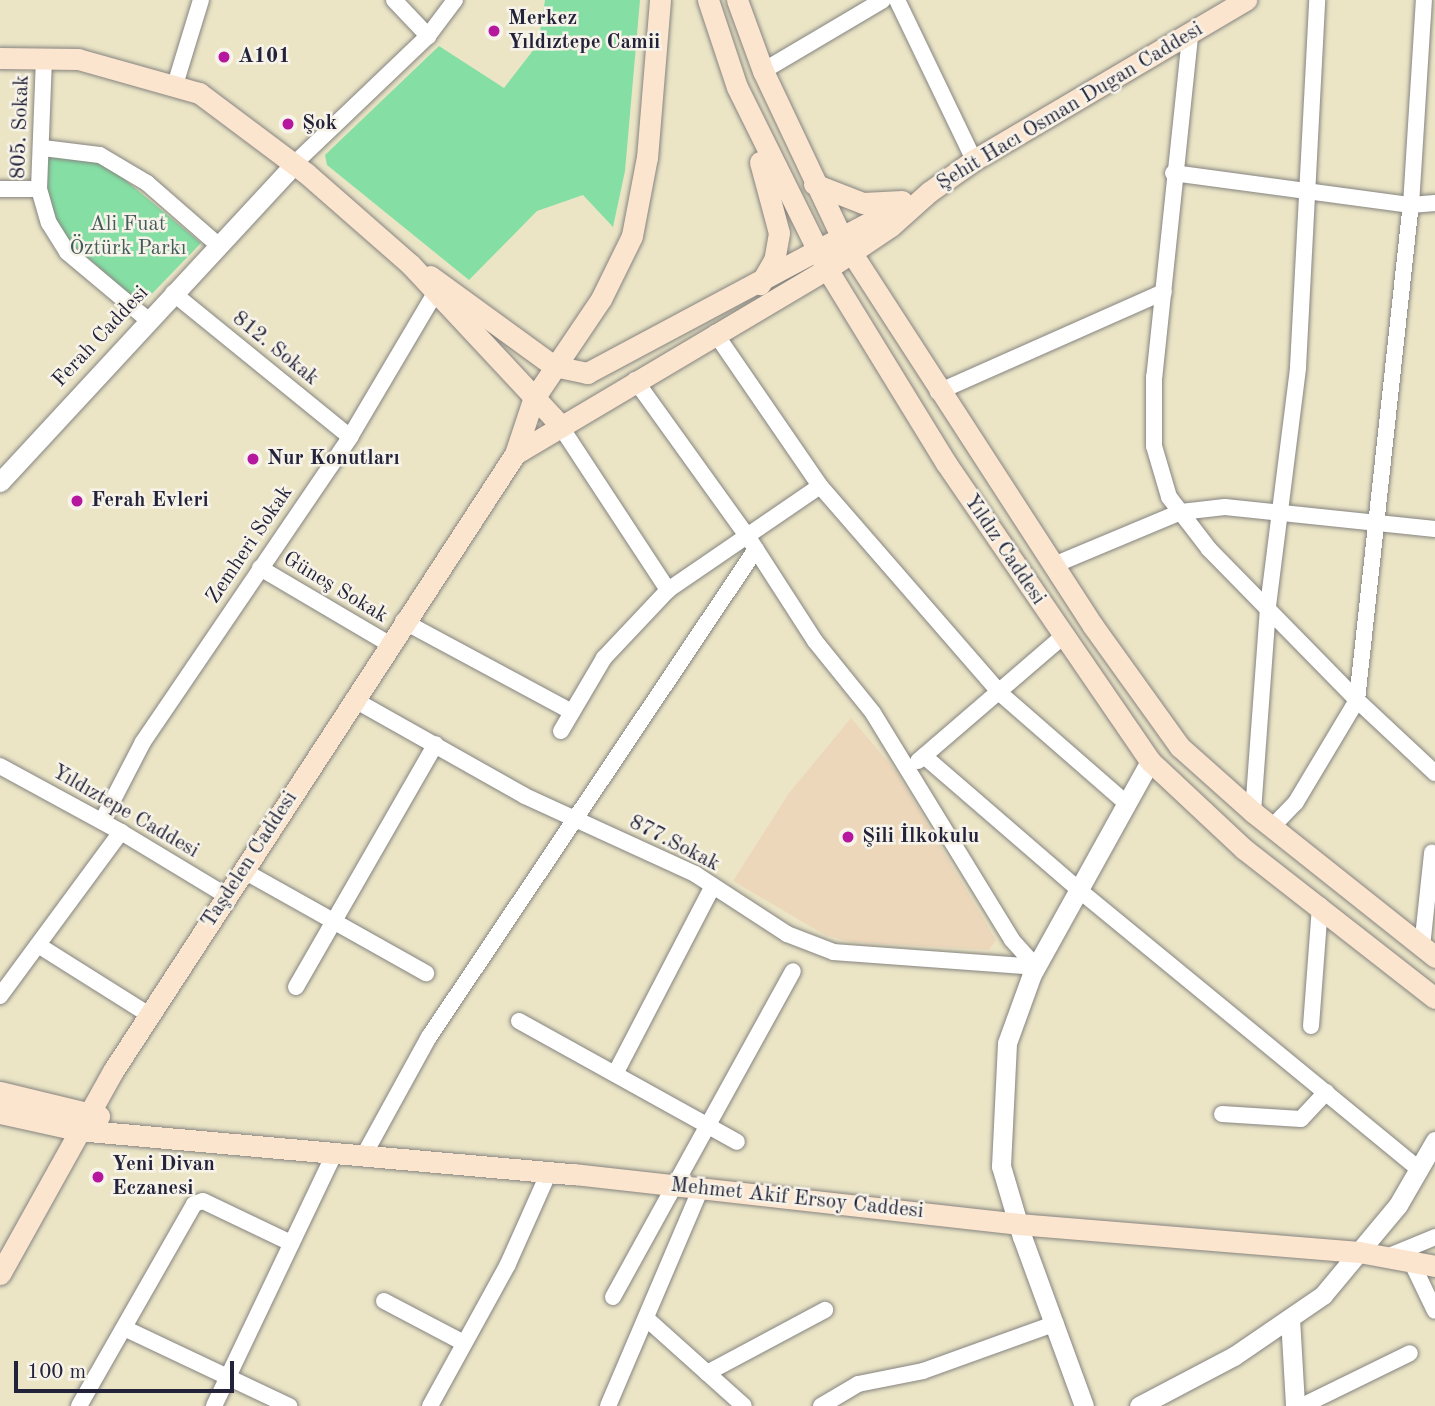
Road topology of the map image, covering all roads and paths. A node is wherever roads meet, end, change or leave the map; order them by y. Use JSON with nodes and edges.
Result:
{"nodes":[{"id":1,"x":201,"y":0,"type":"edge"},
{"id":2,"x":394,"y":0,"type":"edge"},
{"id":3,"x":455,"y":0,"type":"edge"},
{"id":4,"x":660,"y":0,"type":"edge"},
{"id":5,"x":708,"y":0,"type":"edge"},
{"id":6,"x":737,"y":0,"type":"edge"},
{"id":7,"x":883,"y":0,"type":"edge"},
{"id":8,"x":897,"y":0,"type":"edge"},
{"id":9,"x":1317,"y":0,"type":"edge"},
{"id":10,"x":1424,"y":0,"type":"edge"},
{"id":11,"x":1233,"y":4,"type":"edge"},
{"id":12,"x":428,"y":36,"type":"junction"},
{"id":13,"x":1190,"y":37,"type":"junction"},
{"id":14,"x":0,"y":58,"type":"edge"},
{"id":15,"x":44,"y":58,"type":"junction"},
{"id":16,"x":764,"y":71,"type":"junction"},
{"id":17,"x":175,"y":85,"type":"junction"},
{"id":18,"x":737,"y":87,"type":"junction"},
{"id":19,"x":43,"y":148,"type":"junction"},
{"id":20,"x":974,"y":160,"type":"junction"},
{"id":21,"x":294,"y":164,"type":"junction"},
{"id":22,"x":1173,"y":173,"type":"junction"},
{"id":23,"x":814,"y":184,"type":"junction"},
{"id":24,"x":0,"y":189,"type":"edge"},
{"id":25,"x":39,"y":189,"type":"junction"},
{"id":26,"x":1310,"y":192,"type":"junction"},
{"id":27,"x":922,"y":195,"type":"junction"},
{"id":28,"x":1435,"y":203,"type":"edge"},
{"id":29,"x":1411,"y":205,"type":"junction"},
{"id":30,"x":218,"y":245,"type":"junction"},
{"id":31,"x":847,"y":246,"type":"junction"},
{"id":32,"x":822,"y":260,"type":"junction"},
{"id":33,"x":410,"y":264,"type":"junction"},
{"id":34,"x":760,"y":284,"type":"junction"},
{"id":35,"x":1164,"y":292,"type":"junction"},
{"id":36,"x":173,"y":293,"type":"junction"},
{"id":37,"x":435,"y":293,"type":"junction"},
{"id":38,"x":148,"y":320,"type":"junction"},
{"id":39,"x":715,"y":333,"type":"junction"},
{"id":40,"x":558,"y":369,"type":"junction"},
{"id":41,"x":635,"y":380,"type":"junction"},
{"id":42,"x":938,"y":392,"type":"junction"},
{"id":43,"x":533,"y":400,"type":"junction"},
{"id":44,"x":566,"y":420,"type":"junction"},
{"id":45,"x":350,"y":437,"type":"junction"},
{"id":46,"x":515,"y":454,"type":"junction"},
{"id":47,"x":0,"y":482,"type":"edge"},
{"id":48,"x":820,"y":486,"type":"junction"},
{"id":49,"x":1181,"y":512,"type":"junction"},
{"id":50,"x":1279,"y":513,"type":"junction"},
{"id":51,"x":1375,"y":523,"type":"junction"},
{"id":52,"x":1435,"y":529,"type":"edge"},
{"id":53,"x":752,"y":543,"type":"junction"},
{"id":54,"x":1054,"y":565,"type":"junction"},
{"id":55,"x":260,"y":568,"type":"junction"},
{"id":56,"x":668,"y":590,"type":"junction"},
{"id":57,"x":1268,"y":607,"type":"junction"},
{"id":58,"x":403,"y":621,"type":"junction"},
{"id":59,"x":1062,"y":637,"type":"junction"},
{"id":60,"x":389,"y":644,"type":"junction"},
{"id":61,"x":998,"y":690,"type":"junction"},
{"id":62,"x":353,"y":699,"type":"junction"},
{"id":63,"x":1357,"y":700,"type":"junction"},
{"id":64,"x":572,"y":712,"type":"junction"},
{"id":65,"x":561,"y":731,"type":"dead end"},
{"id":66,"x":436,"y":744,"type":"junction"},
{"id":67,"x":924,"y":756,"type":"junction"},
{"id":68,"x":1150,"y":761,"type":"junction"},
{"id":69,"x":0,"y":766,"type":"edge"},
{"id":70,"x":908,"y":770,"type":"junction"},
{"id":71,"x":1435,"y":773,"type":"edge"},
{"id":72,"x":1127,"y":804,"type":"junction"},
{"id":73,"x":1253,"y":812,"type":"junction"},
{"id":74,"x":577,"y":820,"type":"junction"},
{"id":75,"x":102,"y":821,"type":"junction"},
{"id":76,"x":1273,"y":826,"type":"junction"},
{"id":77,"x":121,"y":832,"type":"junction"},
{"id":78,"x":1432,"y":853,"type":"dead end"},
{"id":79,"x":244,"y":871,"type":"junction"},
{"id":80,"x":713,"y":886,"type":"junction"},
{"id":81,"x":1079,"y":890,"type":"junction"},
{"id":82,"x":227,"y":896,"type":"junction"},
{"id":83,"x":1320,"y":905,"type":"junction"},
{"id":84,"x":334,"y":921,"type":"junction"},
{"id":85,"x":38,"y":945,"type":"junction"},
{"id":86,"x":1429,"y":952,"type":"edge"},
{"id":87,"x":1036,"y":967,"type":"junction"},
{"id":88,"x":793,"y":971,"type":"dead end"},
{"id":89,"x":426,"y":973,"type":"dead end"},
{"id":90,"x":296,"y":987,"type":"dead end"},
{"id":91,"x":0,"y":996,"type":"edge"},
{"id":92,"x":1435,"y":998,"type":"edge"},
{"id":93,"x":149,"y":1015,"type":"junction"},
{"id":94,"x":519,"y":1021,"type":"dead end"},
{"id":95,"x":1311,"y":1026,"type":"dead end"},
{"id":96,"x":615,"y":1074,"type":"junction"},
{"id":97,"x":0,"y":1092,"type":"edge"},
{"id":98,"x":1326,"y":1092,"type":"junction"},
{"id":99,"x":0,"y":1113,"type":"edge"},
{"id":100,"x":1222,"y":1114,"type":"dead end"},
{"id":101,"x":83,"y":1121,"type":"junction"},
{"id":102,"x":707,"y":1125,"type":"junction"},
{"id":103,"x":1435,"y":1141,"type":"edge"},
{"id":104,"x":737,"y":1142,"type":"dead end"},
{"id":105,"x":335,"y":1152,"type":"junction"},
{"id":106,"x":364,"y":1155,"type":"junction"},
{"id":107,"x":1419,"y":1169,"type":"junction"},
{"id":108,"x":549,"y":1172,"type":"junction"},
{"id":109,"x":673,"y":1185,"type":"junction"},
{"id":110,"x":701,"y":1188,"type":"junction"},
{"id":111,"x":1018,"y":1224,"type":"junction"},
{"id":112,"x":1435,"y":1237,"type":"edge"},
{"id":113,"x":292,"y":1243,"type":"junction"},
{"id":114,"x":1359,"y":1252,"type":"junction"},
{"id":115,"x":1387,"y":1257,"type":"junction"},
{"id":116,"x":1411,"y":1261,"type":"junction"},
{"id":117,"x":1435,"y":1266,"type":"edge"},
{"id":118,"x":0,"y":1274,"type":"edge"},
{"id":119,"x":613,"y":1297,"type":"dead end"},
{"id":120,"x":384,"y":1301,"type":"dead end"},
{"id":121,"x":825,"y":1310,"type":"dead end"},
{"id":122,"x":1435,"y":1311,"type":"edge"},
{"id":123,"x":1290,"y":1318,"type":"junction"},
{"id":124,"x":646,"y":1319,"type":"junction"},
{"id":125,"x":1056,"y":1323,"type":"junction"},
{"id":126,"x":124,"y":1328,"type":"junction"},
{"id":127,"x":464,"y":1343,"type":"junction"},
{"id":128,"x":1410,"y":1353,"type":"dead end"},
{"id":129,"x":707,"y":1373,"type":"junction"},
{"id":130,"x":228,"y":1376,"type":"junction"},
{"id":131,"x":79,"y":1406,"type":"edge"},
{"id":132,"x":214,"y":1406,"type":"edge"},
{"id":133,"x":289,"y":1406,"type":"edge"},
{"id":134,"x":429,"y":1406,"type":"edge"},
{"id":135,"x":608,"y":1406,"type":"edge"},
{"id":136,"x":744,"y":1406,"type":"edge"},
{"id":137,"x":821,"y":1406,"type":"edge"},
{"id":138,"x":1084,"y":1406,"type":"edge"},
{"id":139,"x":1139,"y":1406,"type":"edge"},
{"id":140,"x":1295,"y":1406,"type":"edge"},
{"id":141,"x":1302,"y":1406,"type":"edge"}],
"edges":[{"from":1,"to":17,"type":"street"},
{"from":2,"to":12,"type":"street"},
{"from":3,"to":12,"type":"street"},
{"from":4,"to":40,"type":"main road"},
{"from":5,"to":18,"type":"main road","name":"Yıldız Caddesi"},
{"from":6,"to":16,"type":"main road","name":"Yıldız Caddesi"},
{"from":7,"to":16,"type":"street"},
{"from":8,"to":20,"type":"street"},
{"from":9,"to":26,"type":"street"},
{"from":10,"to":29,"type":"street"},
{"from":11,"to":13,"type":"main road","name":"Şehit Hacı Osman Dugan Caddesi"},
{"from":12,"to":21,"type":"street"},
{"from":13,"to":20,"type":"main road","name":"Şehit Hacı Osman Dugan Caddesi"},
{"from":13,"to":22,"type":"street"},
{"from":14,"to":15,"type":"main road"},
{"from":15,"to":17,"type":"main road"},
{"from":15,"to":19,"type":"street","name":"805. Sokak"},
{"from":16,"to":23,"type":"main road","name":"Yıldız Caddesi"},
{"from":17,"to":21,"type":"main road"},
{"from":18,"to":32,"type":"main road","name":"Yıldız Caddesi"},
{"from":18,"to":34,"type":"main road"},
{"from":19,"to":25,"type":"street","name":"805. Sokak"},
{"from":19,"to":30,"type":"street"},
{"from":20,"to":27,"type":"main road","name":"Şehit Hacı Osman Dugan Caddesi"},
{"from":21,"to":30,"type":"street","name":"Ferah Caddesi"},
{"from":21,"to":33,"type":"main road"},
{"from":22,"to":26,"type":"street"},
{"from":22,"to":35,"type":"street"},
{"from":23,"to":27,"type":"main road"},
{"from":23,"to":31,"type":"main road","name":"Yıldız Caddesi"},
{"from":24,"to":25,"type":"street"},
{"from":25,"to":38,"type":"street","name":"805. Sokak"},
{"from":26,"to":29,"type":"street"},
{"from":26,"to":50,"type":"street"},
{"from":27,"to":31,"type":"main road","name":"Şehit Hacı Osman Dugan Caddesi"},
{"from":28,"to":29,"type":"street"},
{"from":29,"to":51,"type":"street"},
{"from":30,"to":36,"type":"street","name":"Ferah Caddesi"},
{"from":31,"to":32,"type":"main road","name":"Şehit Hacı Osman Dugan Caddesi"},
{"from":31,"to":42,"type":"main road","name":"Yıldız Caddesi"},
{"from":32,"to":34,"type":"main road"},
{"from":32,"to":39,"type":"main road"},
{"from":32,"to":59,"type":"main road","name":"Yıldız Caddesi"},
{"from":33,"to":37,"type":"main road"},
{"from":33,"to":40,"type":"main road"},
{"from":34,"to":40,"type":"main road"},
{"from":35,"to":42,"type":"street"},
{"from":35,"to":49,"type":"street"},
{"from":36,"to":38,"type":"street","name":"Ferah Caddesi"},
{"from":36,"to":45,"type":"street","name":"812. Sokak"},
{"from":37,"to":43,"type":"main road"},
{"from":37,"to":45,"type":"street","name":"Zemheri Sokak"},
{"from":38,"to":47,"type":"street","name":"Ferah Caddesi"},
{"from":39,"to":41,"type":"main road"},
{"from":39,"to":48,"type":"street"},
{"from":40,"to":43,"type":"main road"},
{"from":40,"to":44,"type":"main road"},
{"from":41,"to":44,"type":"main road"},
{"from":41,"to":53,"type":"street"},
{"from":42,"to":54,"type":"main road","name":"Yıldız Caddesi"},
{"from":43,"to":44,"type":"main road"},
{"from":43,"to":46,"type":"main road"},
{"from":44,"to":46,"type":"main road"},
{"from":44,"to":56,"type":"street"},
{"from":45,"to":55,"type":"street","name":"Zemheri Sokak"},
{"from":46,"to":58,"type":"main road","name":"Taşdelen Caddesi"},
{"from":48,"to":53,"type":"street"},
{"from":48,"to":61,"type":"street"},
{"from":49,"to":50,"type":"street"},
{"from":49,"to":54,"type":"street"},
{"from":49,"to":57,"type":"street"},
{"from":50,"to":51,"type":"street"},
{"from":50,"to":57,"type":"street"},
{"from":51,"to":52,"type":"street"},
{"from":51,"to":63,"type":"street"},
{"from":53,"to":56,"type":"street"},
{"from":53,"to":70,"type":"street"},
{"from":53,"to":74,"type":"street"},
{"from":54,"to":73,"type":"main road","name":"Yıldız Caddesi"},
{"from":55,"to":60,"type":"street","name":"Güneş Sokak"},
{"from":55,"to":75,"type":"street","name":"Zemheri Sokak"},
{"from":56,"to":64,"type":"street"},
{"from":57,"to":63,"type":"street"},
{"from":57,"to":73,"type":"street"},
{"from":58,"to":60,"type":"main road","name":"Taşdelen Caddesi"},
{"from":58,"to":64,"type":"street"},
{"from":59,"to":61,"type":"street"},
{"from":59,"to":68,"type":"main road","name":"Yıldız Caddesi"},
{"from":60,"to":62,"type":"main road","name":"Taşdelen Caddesi"},
{"from":61,"to":67,"type":"street"},
{"from":61,"to":72,"type":"street"},
{"from":62,"to":66,"type":"street","name":"877.Sokak"},
{"from":62,"to":79,"type":"main road","name":"Taşdelen Caddesi"},
{"from":63,"to":71,"type":"street"},
{"from":63,"to":76,"type":"street"},
{"from":64,"to":65,"type":"street"},
{"from":66,"to":74,"type":"street","name":"877.Sokak"},
{"from":66,"to":84,"type":"street"},
{"from":67,"to":70,"type":"street"},
{"from":67,"to":81,"type":"street"},
{"from":68,"to":72,"type":"street"},
{"from":68,"to":83,"type":"main road","name":"Yıldız Caddesi"},
{"from":69,"to":75,"type":"street","name":"Yıldıztepe Caddesi"},
{"from":70,"to":87,"type":"street"},
{"from":72,"to":81,"type":"street"},
{"from":73,"to":76,"type":"main road","name":"Yıldız Caddesi"},
{"from":74,"to":80,"type":"street","name":"877.Sokak"},
{"from":74,"to":106,"type":"street"},
{"from":75,"to":77,"type":"street","name":"Yıldıztepe Caddesi"},
{"from":76,"to":86,"type":"main road","name":"Yıldız Caddesi"},
{"from":77,"to":82,"type":"street","name":"Yıldıztepe Caddesi"},
{"from":77,"to":85,"type":"street"},
{"from":78,"to":86,"type":"street"},
{"from":79,"to":82,"type":"main road","name":"Taşdelen Caddesi"},
{"from":79,"to":84,"type":"street"},
{"from":80,"to":87,"type":"street","name":"877.Sokak"},
{"from":80,"to":96,"type":"street"},
{"from":81,"to":87,"type":"street"},
{"from":81,"to":98,"type":"street"},
{"from":82,"to":93,"type":"main road","name":"Taşdelen Caddesi"},
{"from":83,"to":92,"type":"main road","name":"Yıldız Caddesi"},
{"from":83,"to":95,"type":"street"},
{"from":84,"to":89,"type":"street"},
{"from":84,"to":90,"type":"street"},
{"from":85,"to":91,"type":"street"},
{"from":85,"to":93,"type":"street"},
{"from":87,"to":111,"type":"street"},
{"from":88,"to":102,"type":"street"},
{"from":93,"to":101,"type":"main road","name":"Taşdelen Caddesi"},
{"from":94,"to":96,"type":"street"},
{"from":96,"to":102,"type":"street"},
{"from":97,"to":101,"type":"main road","name":"Mehmet Akif Ersoy Caddesi"},
{"from":98,"to":100,"type":"street"},
{"from":98,"to":107,"type":"street"},
{"from":99,"to":101,"type":"main road","name":"Mehmet Akif Ersoy Caddesi"},
{"from":101,"to":105,"type":"main road","name":"Mehmet Akif Ersoy Caddesi"},
{"from":101,"to":118,"type":"main road","name":"Taşdelen Caddesi"},
{"from":102,"to":104,"type":"street"},
{"from":102,"to":109,"type":"street"},
{"from":103,"to":107,"type":"street"},
{"from":105,"to":106,"type":"main road","name":"Mehmet Akif Ersoy Caddesi"},
{"from":105,"to":113,"type":"street"},
{"from":106,"to":108,"type":"main road","name":"Mehmet Akif Ersoy Caddesi"},
{"from":107,"to":114,"type":"street"},
{"from":108,"to":109,"type":"main road","name":"Mehmet Akif Ersoy Caddesi"},
{"from":108,"to":127,"type":"street"},
{"from":109,"to":110,"type":"main road","name":"Mehmet Akif Ersoy Caddesi"},
{"from":109,"to":119,"type":"street"},
{"from":110,"to":111,"type":"main road","name":"Mehmet Akif Ersoy Caddesi"},
{"from":110,"to":124,"type":"street"},
{"from":111,"to":114,"type":"main road","name":"Mehmet Akif Ersoy Caddesi"},
{"from":111,"to":125,"type":"street"},
{"from":112,"to":115,"type":"street"},
{"from":113,"to":126,"type":"street"},
{"from":113,"to":130,"type":"street"},
{"from":114,"to":115,"type":"main road","name":"Mehmet Akif Ersoy Caddesi"},
{"from":114,"to":123,"type":"street"},
{"from":115,"to":116,"type":"main road","name":"Mehmet Akif Ersoy Caddesi"},
{"from":116,"to":117,"type":"main road","name":"Mehmet Akif Ersoy Caddesi"},
{"from":116,"to":122,"type":"street"},
{"from":120,"to":127,"type":"street"},
{"from":121,"to":129,"type":"street"},
{"from":123,"to":139,"type":"street"},
{"from":123,"to":140,"type":"street"},
{"from":124,"to":129,"type":"street"},
{"from":124,"to":135,"type":"street"},
{"from":125,"to":137,"type":"street"},
{"from":125,"to":138,"type":"street"},
{"from":126,"to":130,"type":"street"},
{"from":126,"to":131,"type":"street"},
{"from":127,"to":134,"type":"street"},
{"from":128,"to":141,"type":"street"},
{"from":129,"to":136,"type":"street"},
{"from":130,"to":132,"type":"street"},
{"from":130,"to":133,"type":"street"}]}
